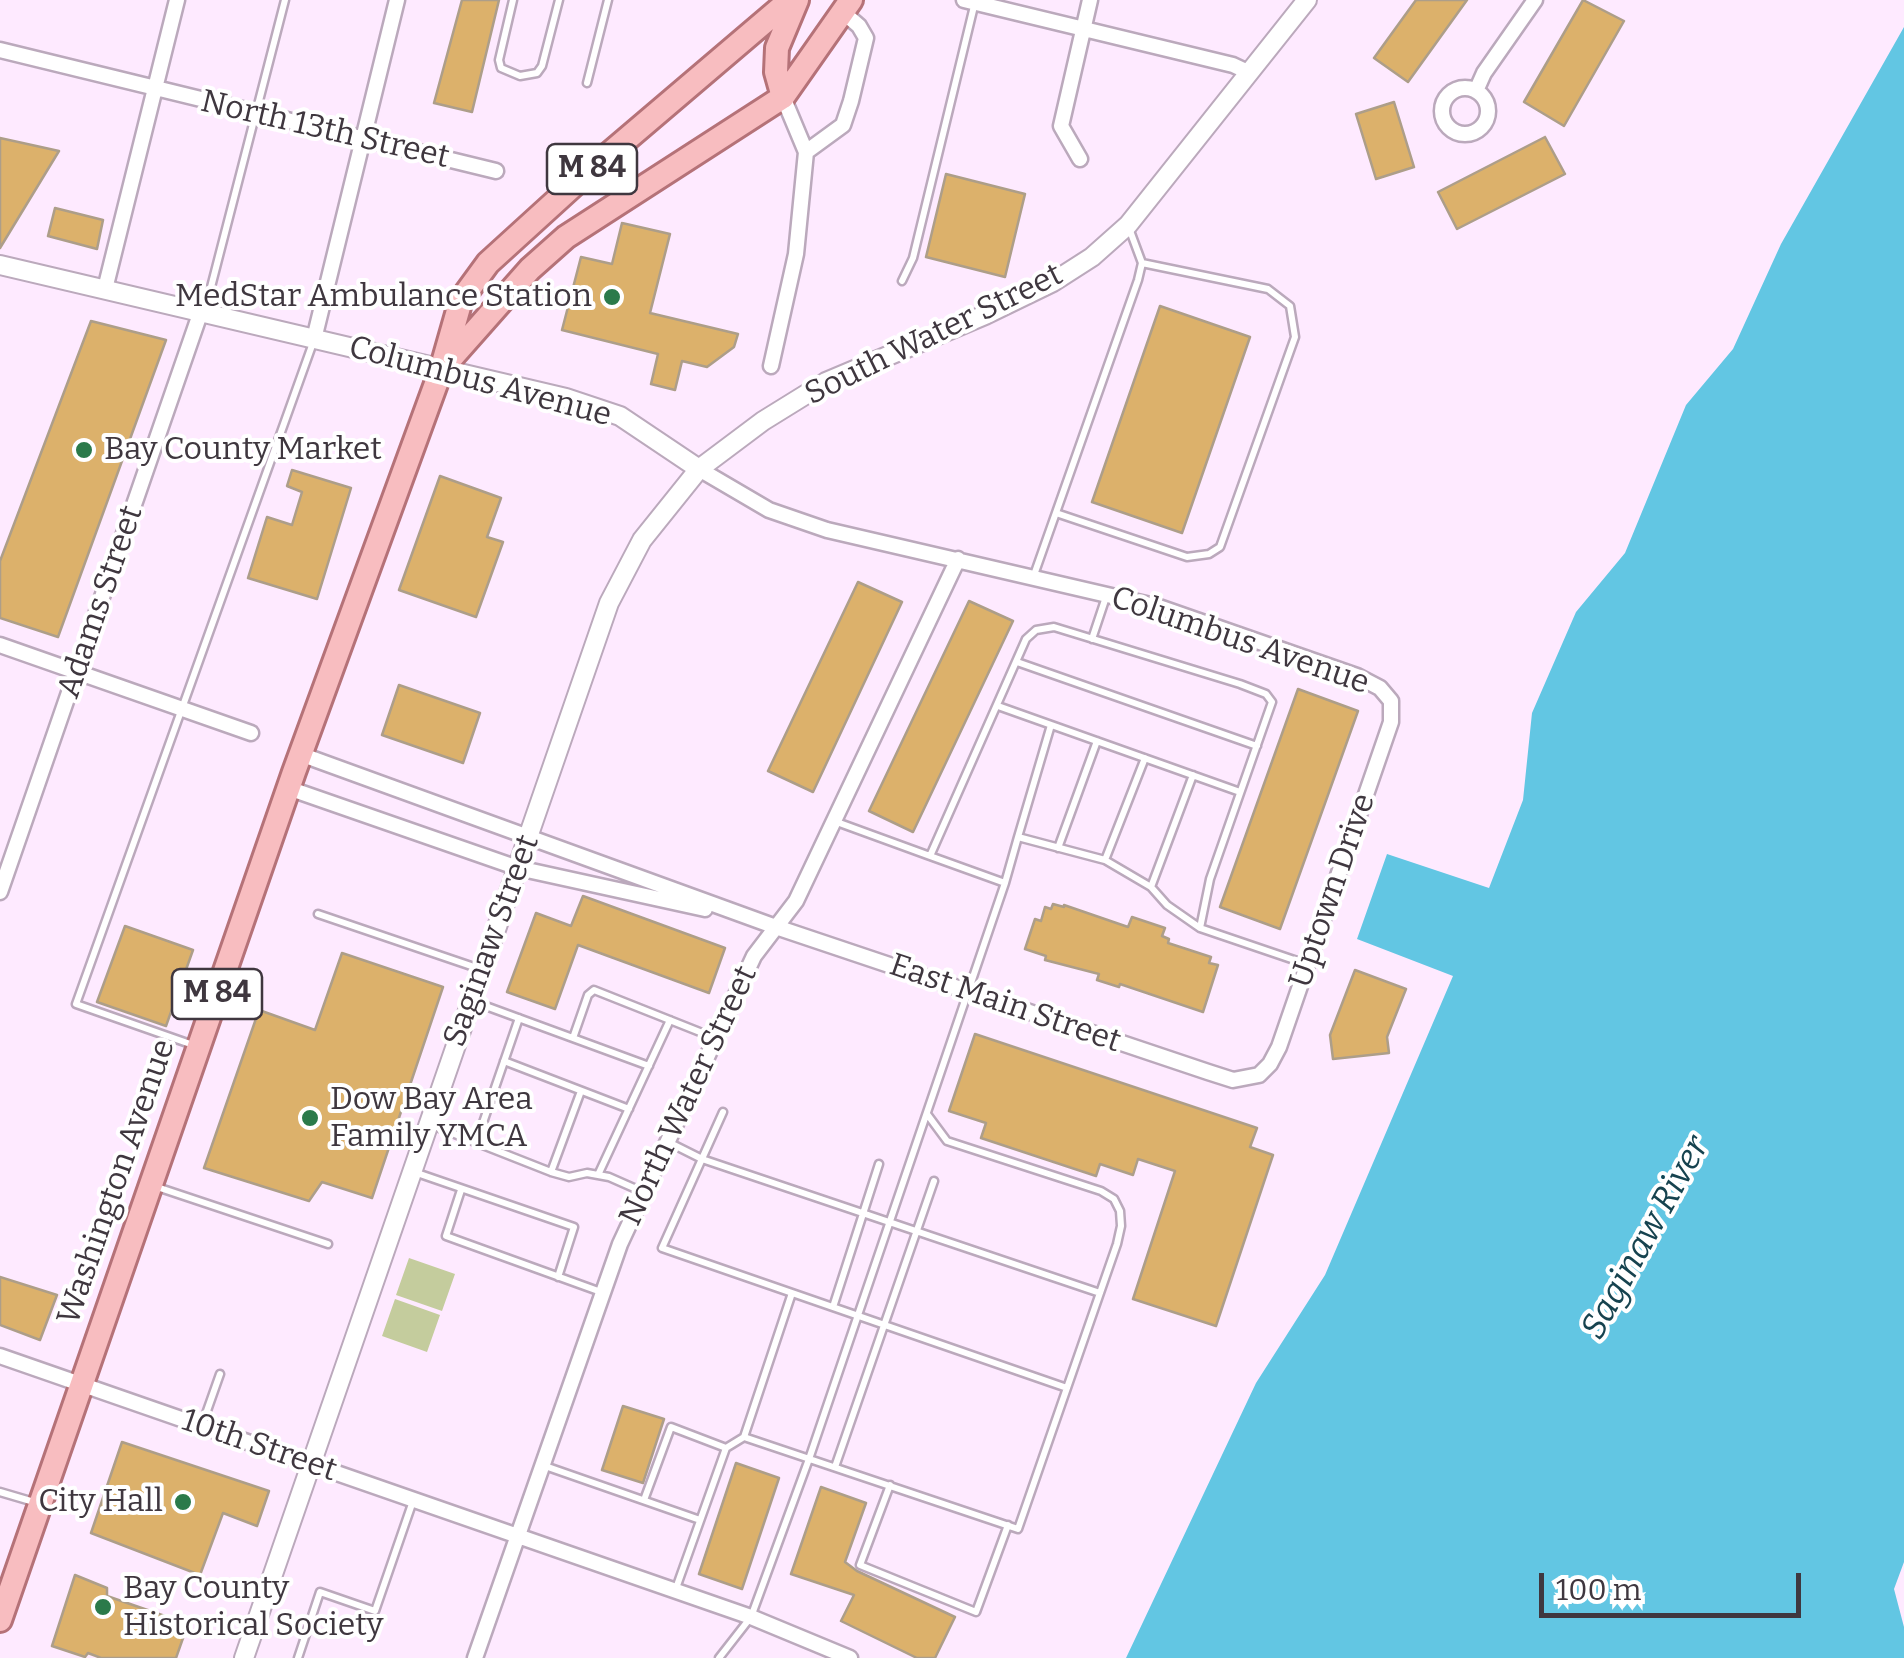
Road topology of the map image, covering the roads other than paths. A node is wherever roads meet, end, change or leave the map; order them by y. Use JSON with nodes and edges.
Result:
{"nodes":[{"id":1,"x":177,"y":0,"type":"edge"},
{"id":2,"x":285,"y":0,"type":"edge"},
{"id":3,"x":397,"y":0,"type":"edge"},
{"id":4,"x":512,"y":0,"type":"edge"},
{"id":5,"x":559,"y":0,"type":"edge"},
{"id":6,"x":608,"y":0,"type":"edge"},
{"id":7,"x":794,"y":0,"type":"edge"},
{"id":8,"x":1090,"y":0,"type":"edge"},
{"id":9,"x":1306,"y":0,"type":"edge"},
{"id":10,"x":1535,"y":0,"type":"edge"},
{"id":11,"x":971,"y":1,"type":"edge"},
{"id":12,"x":848,"y":7,"type":"edge"},
{"id":13,"x":1083,"y":28,"type":"junction"},
{"id":14,"x":0,"y":50,"type":"edge"},
{"id":15,"x":1250,"y":73,"type":"junction"},
{"id":16,"x":587,"y":83,"type":"dead end"},
{"id":17,"x":154,"y":89,"type":"junction"},
{"id":18,"x":1476,"y":91,"type":"dead end"},
{"id":19,"x":783,"y":97,"type":"junction"},
{"id":20,"x":256,"y":114,"type":"junction"},
{"id":21,"x":363,"y":140,"type":"junction"},
{"id":22,"x":806,"y":152,"type":"junction"},
{"id":23,"x":1080,"y":158,"type":"dead end"},
{"id":24,"x":496,"y":171,"type":"dead end"},
{"id":25,"x":1128,"y":225,"type":"junction"},
{"id":26,"x":1142,"y":263,"type":"junction"},
{"id":27,"x":0,"y":265,"type":"edge"},
{"id":28,"x":902,"y":282,"type":"dead end"},
{"id":29,"x":105,"y":289,"type":"junction"},
{"id":30,"x":200,"y":311,"type":"junction"},
{"id":31,"x":314,"y":338,"type":"junction"},
{"id":32,"x":771,"y":366,"type":"dead end"},
{"id":33,"x":440,"y":370,"type":"junction"},
{"id":34,"x":699,"y":470,"type":"junction"},
{"id":35,"x":1056,"y":513,"type":"junction"},
{"id":36,"x":958,"y":559,"type":"junction"},
{"id":37,"x":1034,"y":576,"type":"junction"},
{"id":38,"x":1107,"y":594,"type":"junction"},
{"id":39,"x":1092,"y":639,"type":"junction"},
{"id":40,"x":0,"y":646,"type":"edge"},
{"id":41,"x":1016,"y":662,"type":"junction"},
{"id":42,"x":76,"y":672,"type":"junction"},
{"id":43,"x":1391,"y":701,"type":"joint"},
{"id":44,"x":998,"y":706,"type":"junction"},
{"id":45,"x":182,"y":709,"type":"junction"},
{"id":46,"x":1051,"y":725,"type":"junction"},
{"id":47,"x":252,"y":733,"type":"dead end"},
{"id":48,"x":1097,"y":741,"type":"junction"},
{"id":49,"x":1257,"y":746,"type":"junction"},
{"id":50,"x":300,"y":754,"type":"junction"},
{"id":51,"x":1146,"y":758,"type":"junction"},
{"id":52,"x":1193,"y":775,"type":"junction"},
{"id":53,"x":288,"y":788,"type":"junction"},
{"id":54,"x":1240,"y":792,"type":"junction"},
{"id":55,"x":834,"y":821,"type":"junction"},
{"id":56,"x":530,"y":836,"type":"junction"},
{"id":57,"x":1018,"y":837,"type":"junction"},
{"id":58,"x":1058,"y":848,"type":"junction"},
{"id":59,"x":930,"y":856,"type":"junction"},
{"id":60,"x":1106,"y":860,"type":"junction"},
{"id":61,"x":518,"y":868,"type":"junction"},
{"id":62,"x":1006,"y":883,"type":"junction"},
{"id":63,"x":1151,"y":887,"type":"junction"},
{"id":64,"x":0,"y":892,"type":"edge"},
{"id":65,"x":318,"y":914,"type":"dead end"},
{"id":66,"x":752,"y":918,"type":"junction"},
{"id":67,"x":776,"y":927,"type":"junction"},
{"id":68,"x":1200,"y":928,"type":"junction"},
{"id":69,"x":1308,"y":964,"type":"junction"},
{"id":70,"x":481,"y":969,"type":"junction"},
{"id":71,"x":968,"y":992,"type":"junction"},
{"id":72,"x":470,"y":1000,"type":"junction"},
{"id":73,"x":519,"y":1018,"type":"junction"},
{"id":74,"x":670,"y":1020,"type":"junction"},
{"id":75,"x":573,"y":1038,"type":"junction"},
{"id":76,"x":718,"y":1040,"type":"junction"},
{"id":77,"x":199,"y":1046,"type":"junction"},
{"id":78,"x":504,"y":1061,"type":"junction"},
{"id":79,"x":648,"y":1066,"type":"junction"},
{"id":80,"x":1259,"y":1075,"type":"joint"},
{"id":81,"x":581,"y":1091,"type":"junction"},
{"id":82,"x":629,"y":1109,"type":"junction"},
{"id":83,"x":723,"y":1112,"type":"dead end"},
{"id":84,"x":926,"y":1113,"type":"junction"},
{"id":85,"x":428,"y":1124,"type":"junction"},
{"id":86,"x":476,"y":1143,"type":"junction"},
{"id":87,"x":668,"y":1143,"type":"junction"},
{"id":88,"x":702,"y":1159,"type":"junction"},
{"id":89,"x":880,"y":1164,"type":"dead end"},
{"id":90,"x":412,"y":1171,"type":"junction"},
{"id":91,"x":551,"y":1172,"type":"junction"},
{"id":92,"x":598,"y":1176,"type":"junction"},
{"id":93,"x":934,"y":1181,"type":"dead end"},
{"id":94,"x":151,"y":1184,"type":"junction"},
{"id":95,"x":461,"y":1190,"type":"junction"},
{"id":96,"x":645,"y":1192,"type":"junction"},
{"id":97,"x":864,"y":1213,"type":"junction"},
{"id":98,"x":890,"y":1222,"type":"junction"},
{"id":99,"x":916,"y":1231,"type":"junction"},
{"id":100,"x":328,"y":1244,"type":"dead end"},
{"id":101,"x":558,"y":1277,"type":"junction"},
{"id":102,"x":602,"y":1293,"type":"junction"},
{"id":103,"x":1100,"y":1293,"type":"junction"},
{"id":104,"x":792,"y":1294,"type":"junction"},
{"id":105,"x":833,"y":1307,"type":"junction"},
{"id":106,"x":858,"y":1315,"type":"junction"},
{"id":107,"x":885,"y":1324,"type":"junction"},
{"id":108,"x":0,"y":1356,"type":"edge"},
{"id":109,"x":220,"y":1374,"type":"dead end"},
{"id":110,"x":82,"y":1384,"type":"junction"},
{"id":111,"x":1067,"y":1388,"type":"junction"},
{"id":112,"x":202,"y":1426,"type":"junction"},
{"id":113,"x":744,"y":1437,"type":"junction"},
{"id":114,"x":726,"y":1448,"type":"junction"},
{"id":115,"x":809,"y":1458,"type":"junction"},
{"id":116,"x":312,"y":1463,"type":"junction"},
{"id":117,"x":543,"y":1464,"type":"junction"},
{"id":118,"x":835,"y":1467,"type":"junction"},
{"id":119,"x":890,"y":1486,"type":"junction"},
{"id":120,"x":0,"y":1492,"type":"edge"},
{"id":121,"x":413,"y":1499,"type":"junction"},
{"id":122,"x":644,"y":1500,"type":"junction"},
{"id":123,"x":40,"y":1504,"type":"junction"},
{"id":124,"x":700,"y":1520,"type":"junction"},
{"id":125,"x":1008,"y":1526,"type":"junction"},
{"id":126,"x":518,"y":1537,"type":"junction"},
{"id":127,"x":675,"y":1590,"type":"junction"},
{"id":128,"x":751,"y":1617,"type":"junction"},
{"id":129,"x":0,"y":1620,"type":"edge"},
{"id":130,"x":244,"y":1658,"type":"edge"},
{"id":131,"x":298,"y":1658,"type":"edge"},
{"id":132,"x":475,"y":1658,"type":"edge"},
{"id":133,"x":719,"y":1658,"type":"edge"},
{"id":134,"x":850,"y":1658,"type":"edge"}],
"edges":[{"from":1,"to":17,"type":"street"},
{"from":2,"to":20,"type":"lane"},
{"from":3,"to":21,"type":"street"},
{"from":4,"to":5,"type":"lane"},
{"from":6,"to":16,"type":"lane"},
{"from":7,"to":19,"type":"main road"},
{"from":7,"to":33,"type":"main road","number":"M 84"},
{"from":8,"to":13,"type":"street"},
{"from":9,"to":15,"type":"street","name":"South Water Street"},
{"from":10,"to":18,"type":"street"},
{"from":11,"to":13,"type":"street"},
{"from":11,"to":28,"type":"lane"},
{"from":12,"to":19,"type":"main road","number":"M 84"},
{"from":12,"to":22,"type":"street"},
{"from":13,"to":15,"type":"street"},
{"from":13,"to":23,"type":"street"},
{"from":14,"to":17,"type":"street","name":"North 13th Street"},
{"from":15,"to":25,"type":"street","name":"South Water Street"},
{"from":17,"to":20,"type":"street","name":"North 13th Street"},
{"from":17,"to":29,"type":"street"},
{"from":19,"to":22,"type":"street"},
{"from":19,"to":33,"type":"main road","number":"M 84"},
{"from":20,"to":21,"type":"street","name":"North 13th Street"},
{"from":20,"to":30,"type":"lane"},
{"from":21,"to":24,"type":"street","name":"North 13th Street"},
{"from":21,"to":31,"type":"street"},
{"from":22,"to":32,"type":"street"},
{"from":25,"to":26,"type":"lane"},
{"from":25,"to":34,"type":"street","name":"South Water Street"},
{"from":26,"to":35,"type":"lane"},
{"from":26,"to":35,"type":"lane"},
{"from":27,"to":29,"type":"street","name":"Columbus Avenue"},
{"from":29,"to":30,"type":"street","name":"Columbus Avenue"},
{"from":30,"to":31,"type":"street","name":"Columbus Avenue"},
{"from":30,"to":42,"type":"street","name":"Adams Street"},
{"from":31,"to":33,"type":"street","name":"Columbus Avenue"},
{"from":31,"to":45,"type":"lane"},
{"from":33,"to":34,"type":"street","name":"Columbus Avenue"},
{"from":33,"to":50,"type":"main road","name":"Washington Avenue","number":"M 84"},
{"from":34,"to":36,"type":"street","name":"Columbus Avenue"},
{"from":34,"to":56,"type":"street","name":"Saginaw Street"},
{"from":35,"to":37,"type":"lane"},
{"from":36,"to":37,"type":"street","name":"Columbus Avenue"},
{"from":36,"to":55,"type":"street","name":"North Water Street"},
{"from":37,"to":38,"type":"street","name":"Columbus Avenue"},
{"from":38,"to":39,"type":"lane"},
{"from":38,"to":43,"type":"street","name":"Columbus Avenue"},
{"from":39,"to":41,"type":"lane"},
{"from":39,"to":49,"type":"lane"},
{"from":40,"to":42,"type":"street"},
{"from":41,"to":44,"type":"lane"},
{"from":41,"to":49,"type":"lane"},
{"from":42,"to":45,"type":"street"},
{"from":42,"to":64,"type":"street","name":"Adams Street"},
{"from":43,"to":69,"type":"street","name":"Uptown Drive"},
{"from":44,"to":46,"type":"lane"},
{"from":44,"to":59,"type":"lane"},
{"from":45,"to":47,"type":"street"},
{"from":45,"to":77,"type":"lane"},
{"from":46,"to":48,"type":"lane"},
{"from":46,"to":57,"type":"lane"},
{"from":48,"to":51,"type":"lane"},
{"from":48,"to":58,"type":"lane"},
{"from":49,"to":54,"type":"lane"},
{"from":50,"to":53,"type":"main road","name":"Washington Avenue","number":"M 84"},
{"from":50,"to":56,"type":"street","name":"East Main Street"},
{"from":51,"to":52,"type":"lane"},
{"from":51,"to":60,"type":"lane"},
{"from":52,"to":54,"type":"lane"},
{"from":52,"to":63,"type":"lane"},
{"from":53,"to":61,"type":"street","name":"East Main Street"},
{"from":53,"to":77,"type":"main road","name":"Washington Avenue","number":"M 84"},
{"from":54,"to":68,"type":"lane"},
{"from":55,"to":59,"type":"lane"},
{"from":55,"to":67,"type":"street","name":"North Water Street"},
{"from":56,"to":61,"type":"street","name":"Saginaw Street"},
{"from":56,"to":66,"type":"street","name":"East Main Street"},
{"from":57,"to":58,"type":"lane"},
{"from":57,"to":62,"type":"lane"},
{"from":58,"to":60,"type":"lane"},
{"from":59,"to":62,"type":"lane"},
{"from":60,"to":63,"type":"lane"},
{"from":61,"to":66,"type":"street","name":"East Main Street"},
{"from":61,"to":70,"type":"street","name":"Saginaw Street"},
{"from":62,"to":71,"type":"lane"},
{"from":63,"to":68,"type":"lane"},
{"from":65,"to":70,"type":"lane"},
{"from":66,"to":67,"type":"street","name":"East Main Street"},
{"from":67,"to":71,"type":"street","name":"East Main Street"},
{"from":67,"to":76,"type":"street","name":"North Water Street"},
{"from":68,"to":69,"type":"lane"},
{"from":69,"to":80,"type":"street","name":"Uptown Drive"},
{"from":70,"to":72,"type":"street","name":"Saginaw Street"},
{"from":71,"to":80,"type":"street","name":"East Main Street"},
{"from":71,"to":84,"type":"lane"},
{"from":72,"to":73,"type":"lane"},
{"from":72,"to":85,"type":"street","name":"Saginaw Street"},
{"from":73,"to":75,"type":"lane"},
{"from":73,"to":78,"type":"lane"},
{"from":74,"to":75,"type":"lane"},
{"from":74,"to":76,"type":"lane"},
{"from":74,"to":79,"type":"lane"},
{"from":75,"to":79,"type":"lane"},
{"from":76,"to":87,"type":"street","name":"North Water Street"},
{"from":77,"to":94,"type":"main road","name":"Washington Avenue","number":"M 84"},
{"from":78,"to":81,"type":"lane"},
{"from":78,"to":86,"type":"lane"},
{"from":79,"to":82,"type":"lane"},
{"from":81,"to":82,"type":"lane"},
{"from":81,"to":91,"type":"lane"},
{"from":82,"to":92,"type":"lane"},
{"from":83,"to":88,"type":"lane"},
{"from":84,"to":98,"type":"lane"},
{"from":84,"to":103,"type":"lane"},
{"from":85,"to":86,"type":"lane"},
{"from":85,"to":90,"type":"street","name":"Saginaw Street"},
{"from":86,"to":91,"type":"lane"},
{"from":87,"to":88,"type":"lane"},
{"from":87,"to":96,"type":"street","name":"North Water Street"},
{"from":88,"to":97,"type":"lane"},
{"from":88,"to":104,"type":"lane"},
{"from":89,"to":97,"type":"lane"},
{"from":90,"to":95,"type":"lane"},
{"from":90,"to":116,"type":"street","name":"Saginaw Street"},
{"from":91,"to":92,"type":"lane"},
{"from":92,"to":96,"type":"lane"},
{"from":93,"to":99,"type":"lane"},
{"from":94,"to":100,"type":"lane"},
{"from":94,"to":110,"type":"main road","name":"Washington Avenue","number":"M 84"},
{"from":95,"to":101,"type":"lane"},
{"from":95,"to":101,"type":"lane"},
{"from":96,"to":102,"type":"street","name":"North Water Street"},
{"from":97,"to":98,"type":"lane"},
{"from":97,"to":105,"type":"lane"},
{"from":98,"to":99,"type":"lane"},
{"from":98,"to":106,"type":"lane"},
{"from":99,"to":103,"type":"lane"},
{"from":99,"to":107,"type":"lane"},
{"from":101,"to":102,"type":"lane"},
{"from":102,"to":117,"type":"street","name":"North Water Street"},
{"from":103,"to":111,"type":"lane"},
{"from":104,"to":105,"type":"lane"},
{"from":104,"to":113,"type":"lane"},
{"from":105,"to":106,"type":"lane"},
{"from":106,"to":107,"type":"lane"},
{"from":106,"to":115,"type":"lane"},
{"from":107,"to":111,"type":"lane"},
{"from":107,"to":118,"type":"lane"},
{"from":108,"to":110,"type":"street","name":"10th Street"},
{"from":109,"to":112,"type":"lane"},
{"from":110,"to":112,"type":"street","name":"10th Street"},
{"from":110,"to":123,"type":"main road","name":"Washington Avenue","number":"M 84"},
{"from":111,"to":125,"type":"lane"},
{"from":112,"to":116,"type":"street","name":"10th Street"},
{"from":113,"to":114,"type":"lane"},
{"from":113,"to":115,"type":"lane"},
{"from":114,"to":122,"type":"lane"},
{"from":114,"to":124,"type":"lane"},
{"from":115,"to":118,"type":"lane"},
{"from":115,"to":128,"type":"lane"},
{"from":116,"to":121,"type":"street","name":"10th Street"},
{"from":116,"to":130,"type":"street","name":"Saginaw Street"},
{"from":117,"to":122,"type":"lane"},
{"from":117,"to":126,"type":"street","name":"North Water Street"},
{"from":118,"to":119,"type":"lane"},
{"from":119,"to":125,"type":"lane"},
{"from":119,"to":125,"type":"lane"},
{"from":120,"to":123,"type":"lane"},
{"from":121,"to":126,"type":"street","name":"10th Street"},
{"from":121,"to":131,"type":"lane"},
{"from":122,"to":124,"type":"lane"},
{"from":123,"to":129,"type":"main road","name":"Washington Avenue","number":"M 84"},
{"from":124,"to":127,"type":"lane"},
{"from":126,"to":127,"type":"street","name":"10th Street"},
{"from":126,"to":132,"type":"street","name":"North Water Street"},
{"from":127,"to":128,"type":"street","name":"10th Street"},
{"from":128,"to":133,"type":"lane"},
{"from":128,"to":134,"type":"street","name":"10th Street"}]}
